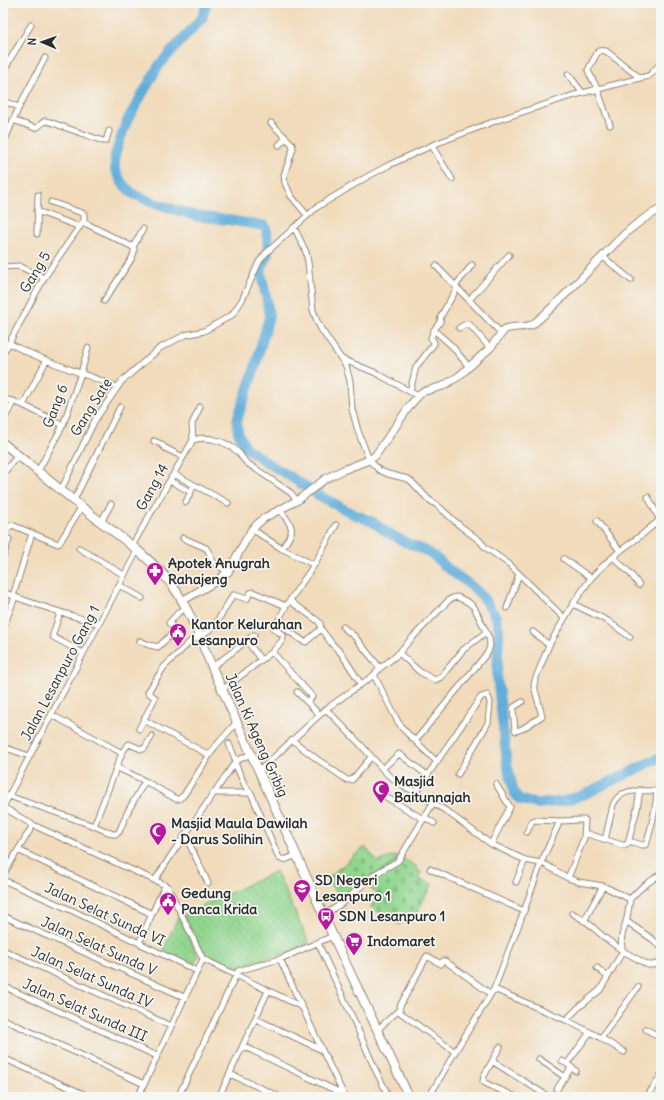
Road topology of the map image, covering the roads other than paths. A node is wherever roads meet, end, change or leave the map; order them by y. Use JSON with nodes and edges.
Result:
{"nodes":[{"id":1,"x":31,"y":25,"type":"dead end"},
{"id":2,"x":3,"y":58,"type":"edge"},
{"id":3,"x":45,"y":58,"type":"dead end"},
{"id":4,"x":9,"y":61,"type":"junction"},
{"id":5,"x":661,"y":64,"type":"edge"},
{"id":6,"x":568,"y":74,"type":"dead end"},
{"id":7,"x":3,"y":75,"type":"edge"},
{"id":8,"x":640,"y":78,"type":"junction"},
{"id":9,"x":597,"y":88,"type":"junction"},
{"id":10,"x":582,"y":92,"type":"junction"},
{"id":11,"x":3,"y":101,"type":"edge"},
{"id":12,"x":19,"y":107,"type":"junction"},
{"id":13,"x":13,"y":120,"type":"junction"},
{"id":14,"x":271,"y":122,"type":"dead end"},
{"id":15,"x":610,"y":126,"type":"dead end"},
{"id":16,"x":109,"y":132,"type":"dead end"},
{"id":17,"x":286,"y":138,"type":"junction"},
{"id":18,"x":3,"y":144,"type":"edge"},
{"id":19,"x":279,"y":145,"type":"dead end"},
{"id":20,"x":432,"y":146,"type":"junction"},
{"id":21,"x":452,"y":179,"type":"dead end"},
{"id":22,"x":38,"y":196,"type":"dead end"},
{"id":23,"x":51,"y":202,"type":"dead end"},
{"id":24,"x":661,"y":209,"type":"edge"},
{"id":25,"x":37,"y":211,"type":"junction"},
{"id":26,"x":307,"y":215,"type":"junction"},
{"id":27,"x":81,"y":224,"type":"junction"},
{"id":28,"x":294,"y":227,"type":"junction"},
{"id":29,"x":143,"y":229,"type":"dead end"},
{"id":30,"x":37,"y":234,"type":"dead end"},
{"id":31,"x":133,"y":247,"type":"junction"},
{"id":32,"x":509,"y":255,"type":"dead end"},
{"id":33,"x":602,"y":256,"type":"junction"},
{"id":34,"x":472,"y":265,"type":"dead end"},
{"id":35,"x":436,"y":266,"type":"dead end"},
{"id":36,"x":3,"y":267,"type":"edge"},
{"id":37,"x":44,"y":278,"type":"junction"},
{"id":38,"x":631,"y":280,"type":"dead end"},
{"id":39,"x":456,"y":287,"type":"junction"},
{"id":40,"x":469,"y":300,"type":"junction"},
{"id":41,"x":104,"y":302,"type":"dead end"},
{"id":42,"x":459,"y":328,"type":"dead end"},
{"id":43,"x":434,"y":330,"type":"junction"},
{"id":44,"x":501,"y":333,"type":"junction"},
{"id":45,"x":9,"y":343,"type":"junction"},
{"id":46,"x":88,"y":348,"type":"dead end"},
{"id":47,"x":490,"y":348,"type":"junction"},
{"id":48,"x":3,"y":353,"type":"edge"},
{"id":49,"x":342,"y":359,"type":"junction"},
{"id":50,"x":46,"y":361,"type":"junction"},
{"id":51,"x":469,"y":367,"type":"junction"},
{"id":52,"x":81,"y":373,"type":"junction"},
{"id":53,"x":117,"y":387,"type":"junction"},
{"id":54,"x":410,"y":391,"type":"junction"},
{"id":55,"x":418,"y":396,"type":"junction"},
{"id":56,"x":3,"y":398,"type":"edge"},
{"id":57,"x":14,"y":402,"type":"junction"},
{"id":58,"x":23,"y":405,"type":"junction"},
{"id":59,"x":120,"y":407,"type":"dead end"},
{"id":60,"x":200,"y":407,"type":"dead end"},
{"id":61,"x":3,"y":422,"type":"edge"},
{"id":62,"x":63,"y":425,"type":"junction"},
{"id":63,"x":193,"y":440,"type":"junction"},
{"id":64,"x":154,"y":441,"type":"dead end"},
{"id":65,"x":3,"y":443,"type":"edge"},
{"id":66,"x":18,"y":455,"type":"junction"},
{"id":67,"x":184,"y":457,"type":"junction"},
{"id":68,"x":366,"y":461,"type":"junction"},
{"id":69,"x":38,"y":471,"type":"junction"},
{"id":70,"x":3,"y":474,"type":"edge"},
{"id":71,"x":174,"y":474,"type":"junction"},
{"id":72,"x":170,"y":481,"type":"junction"},
{"id":73,"x":194,"y":485,"type":"junction"},
{"id":74,"x":60,"y":490,"type":"junction"},
{"id":75,"x":190,"y":492,"type":"junction"},
{"id":76,"x":648,"y":497,"type":"dead end"},
{"id":77,"x":74,"y":500,"type":"junction"},
{"id":78,"x":298,"y":501,"type":"junction"},
{"id":79,"x":186,"y":502,"type":"dead end"},
{"id":80,"x":111,"y":504,"type":"dead end"},
{"id":81,"x":228,"y":504,"type":"dead end"},
{"id":82,"x":82,"y":506,"type":"junction"},
{"id":83,"x":280,"y":510,"type":"junction"},
{"id":84,"x":661,"y":519,"type":"edge"},
{"id":85,"x":597,"y":521,"type":"dead end"},
{"id":86,"x":101,"y":522,"type":"junction"},
{"id":87,"x":336,"y":525,"type":"dead end"},
{"id":88,"x":3,"y":527,"type":"edge"},
{"id":89,"x":252,"y":529,"type":"junction"},
{"id":90,"x":32,"y":533,"type":"junction"},
{"id":91,"x":184,"y":538,"type":"dead end"},
{"id":92,"x":9,"y":539,"type":"dead end"},
{"id":93,"x":79,"y":548,"type":"dead end"},
{"id":94,"x":134,"y":548,"type":"junction"},
{"id":95,"x":4,"y":549,"type":"edge"},
{"id":96,"x":282,"y":549,"type":"junction"},
{"id":97,"x":620,"y":551,"type":"junction"},
{"id":98,"x":613,"y":556,"type":"junction"},
{"id":99,"x":3,"y":557,"type":"edge"},
{"id":100,"x":564,"y":559,"type":"dead end"},
{"id":101,"x":314,"y":565,"type":"junction"},
{"id":102,"x":228,"y":572,"type":"junction"},
{"id":103,"x":519,"y":574,"type":"junction"},
{"id":104,"x":124,"y":575,"type":"junction"},
{"id":105,"x":591,"y":578,"type":"junction"},
{"id":106,"x":119,"y":585,"type":"junction"},
{"id":107,"x":639,"y":585,"type":"dead end"},
{"id":108,"x":3,"y":592,"type":"edge"},
{"id":109,"x":14,"y":597,"type":"junction"},
{"id":110,"x":142,"y":598,"type":"dead end"},
{"id":111,"x":290,"y":601,"type":"junction"},
{"id":112,"x":573,"y":604,"type":"junction"},
{"id":113,"x":184,"y":605,"type":"junction"},
{"id":114,"x":286,"y":606,"type":"junction"},
{"id":115,"x":507,"y":608,"type":"dead end"},
{"id":116,"x":60,"y":613,"type":"junction"},
{"id":117,"x":564,"y":618,"type":"junction"},
{"id":118,"x":277,"y":623,"type":"junction"},
{"id":119,"x":99,"y":624,"type":"junction"},
{"id":120,"x":343,"y":627,"type":"dead end"},
{"id":121,"x":3,"y":628,"type":"edge"},
{"id":122,"x":321,"y":629,"type":"junction"},
{"id":123,"x":486,"y":632,"type":"junction"},
{"id":124,"x":533,"y":632,"type":"dead end"},
{"id":125,"x":254,"y":635,"type":"dead end"},
{"id":126,"x":199,"y":636,"type":"junction"},
{"id":127,"x":630,"y":637,"type":"dead end"},
{"id":128,"x":140,"y":641,"type":"dead end"},
{"id":129,"x":247,"y":641,"type":"junction"},
{"id":130,"x":549,"y":645,"type":"junction"},
{"id":131,"x":272,"y":652,"type":"junction"},
{"id":132,"x":398,"y":653,"type":"junction"},
{"id":133,"x":83,"y":654,"type":"junction"},
{"id":134,"x":261,"y":660,"type":"junction"},
{"id":135,"x":212,"y":667,"type":"junction"},
{"id":136,"x":380,"y":668,"type":"junction"},
{"id":137,"x":374,"y":675,"type":"junction"},
{"id":138,"x":361,"y":684,"type":"junction"},
{"id":139,"x":222,"y":690,"type":"junction"},
{"id":140,"x":297,"y":692,"type":"dead end"},
{"id":141,"x":307,"y":702,"type":"junction"},
{"id":142,"x":522,"y":702,"type":"dead end"},
{"id":143,"x":326,"y":709,"type":"junction"},
{"id":144,"x":52,"y":715,"type":"junction"},
{"id":145,"x":320,"y":715,"type":"junction"},
{"id":146,"x":144,"y":720,"type":"junction"},
{"id":147,"x":237,"y":722,"type":"junction"},
{"id":148,"x":139,"y":729,"type":"dead end"},
{"id":149,"x":152,"y":736,"type":"dead end"},
{"id":150,"x":292,"y":740,"type":"junction"},
{"id":151,"x":415,"y":741,"type":"junction"},
{"id":152,"x":229,"y":744,"type":"dead end"},
{"id":153,"x":3,"y":746,"type":"edge"},
{"id":154,"x":122,"y":753,"type":"junction"},
{"id":155,"x":251,"y":754,"type":"junction"},
{"id":156,"x":29,"y":756,"type":"junction"},
{"id":157,"x":209,"y":756,"type":"junction"},
{"id":158,"x":371,"y":757,"type":"junction"},
{"id":159,"x":235,"y":762,"type":"junction"},
{"id":160,"x":437,"y":762,"type":"junction"},
{"id":161,"x":116,"y":767,"type":"junction"},
{"id":162,"x":382,"y":769,"type":"junction"},
{"id":163,"x":259,"y":771,"type":"junction"},
{"id":164,"x":458,"y":774,"type":"dead end"},
{"id":165,"x":427,"y":775,"type":"junction"},
{"id":166,"x":145,"y":781,"type":"junction"},
{"id":167,"x":496,"y":784,"type":"dead end"},
{"id":168,"x":640,"y":790,"type":"junction"},
{"id":169,"x":659,"y":791,"type":"edge"},
{"id":170,"x":416,"y":792,"type":"junction"},
{"id":171,"x":213,"y":793,"type":"junction"},
{"id":172,"x":251,"y":793,"type":"junction"},
{"id":173,"x":9,"y":796,"type":"junction"},
{"id":174,"x":386,"y":797,"type":"dead end"},
{"id":175,"x":433,"y":803,"type":"junction"},
{"id":176,"x":3,"y":807,"type":"edge"},
{"id":177,"x":424,"y":818,"type":"junction"},
{"id":178,"x":560,"y":821,"type":"junction"},
{"id":179,"x":434,"y":823,"type":"dead end"},
{"id":180,"x":33,"y":825,"type":"junction"},
{"id":181,"x":94,"y":826,"type":"junction"},
{"id":182,"x":527,"y":832,"type":"dead end"},
{"id":183,"x":585,"y":833,"type":"junction"},
{"id":184,"x":185,"y":835,"type":"junction"},
{"id":185,"x":605,"y":840,"type":"junction"},
{"id":186,"x":629,"y":841,"type":"junction"},
{"id":187,"x":491,"y":844,"type":"junction"},
{"id":188,"x":18,"y":850,"type":"junction"},
{"id":189,"x":296,"y":855,"type":"junction"},
{"id":190,"x":525,"y":860,"type":"junction"},
{"id":191,"x":541,"y":863,"type":"junction"},
{"id":192,"x":430,"y":869,"type":"dead end"},
{"id":193,"x":661,"y":873,"type":"edge"},
{"id":194,"x":3,"y":875,"type":"edge"},
{"id":195,"x":568,"y":878,"type":"junction"},
{"id":196,"x":3,"y":880,"type":"edge"},
{"id":197,"x":155,"y":880,"type":"junction"},
{"id":198,"x":659,"y":880,"type":"edge"},
{"id":199,"x":208,"y":882,"type":"dead end"},
{"id":200,"x":516,"y":882,"type":"dead end"},
{"id":201,"x":165,"y":884,"type":"junction"},
{"id":202,"x":603,"y":886,"type":"junction"},
{"id":203,"x":630,"y":899,"type":"junction"},
{"id":204,"x":524,"y":911,"type":"junction"},
{"id":205,"x":572,"y":913,"type":"dead end"},
{"id":206,"x":152,"y":914,"type":"junction"},
{"id":207,"x":324,"y":915,"type":"junction"},
{"id":208,"x":3,"y":916,"type":"edge"},
{"id":209,"x":584,"y":921,"type":"junction"},
{"id":210,"x":626,"y":921,"type":"junction"},
{"id":211,"x":333,"y":936,"type":"junction"},
{"id":212,"x":139,"y":943,"type":"junction"},
{"id":213,"x":318,"y":943,"type":"junction"},
{"id":214,"x":661,"y":947,"type":"edge"},
{"id":215,"x":3,"y":950,"type":"edge"},
{"id":216,"x":623,"y":951,"type":"junction"},
{"id":217,"x":203,"y":959,"type":"junction"},
{"id":218,"x":280,"y":959,"type":"junction"},
{"id":219,"x":661,"y":963,"type":"edge"},
{"id":220,"x":597,"y":968,"type":"dead end"},
{"id":221,"x":197,"y":971,"type":"junction"},
{"id":222,"x":236,"y":974,"type":"junction"},
{"id":223,"x":608,"y":977,"type":"junction"},
{"id":224,"x":3,"y":986,"type":"edge"},
{"id":225,"x":638,"y":987,"type":"dead end"},
{"id":226,"x":268,"y":990,"type":"junction"},
{"id":227,"x":493,"y":991,"type":"junction"},
{"id":228,"x":184,"y":997,"type":"junction"},
{"id":229,"x":302,"y":1007,"type":"junction"},
{"id":230,"x":399,"y":1010,"type":"junction"},
{"id":231,"x":3,"y":1019,"type":"edge"},
{"id":232,"x":256,"y":1019,"type":"junction"},
{"id":233,"x":566,"y":1020,"type":"junction"},
{"id":234,"x":171,"y":1026,"type":"junction"},
{"id":235,"x":646,"y":1029,"type":"dead end"},
{"id":236,"x":377,"y":1030,"type":"junction"},
{"id":237,"x":590,"y":1032,"type":"junction"},
{"id":238,"x":601,"y":1038,"type":"junction"},
{"id":239,"x":661,"y":1038,"type":"edge"},
{"id":240,"x":243,"y":1046,"type":"junction"},
{"id":241,"x":500,"y":1047,"type":"dead end"},
{"id":242,"x":322,"y":1050,"type":"junction"},
{"id":243,"x":455,"y":1052,"type":"junction"},
{"id":244,"x":624,"y":1052,"type":"dead end"},
{"id":245,"x":157,"y":1056,"type":"junction"},
{"id":246,"x":3,"y":1058,"type":"edge"},
{"id":247,"x":539,"y":1059,"type":"dead end"},
{"id":248,"x":492,"y":1061,"type":"junction"},
{"id":249,"x":562,"y":1061,"type":"dead end"},
{"id":250,"x":571,"y":1068,"type":"junction"},
{"id":251,"x":230,"y":1074,"type":"junction"},
{"id":252,"x":661,"y":1075,"type":"edge"},
{"id":253,"x":565,"y":1077,"type":"junction"},
{"id":254,"x":144,"y":1084,"type":"junction"},
{"id":255,"x":558,"y":1089,"type":"dead end"},
{"id":256,"x":386,"y":1091,"type":"dead end"},
{"id":257,"x":344,"y":1095,"type":"edge"},
{"id":258,"x":90,"y":1097,"type":"edge"},
{"id":259,"x":138,"y":1097,"type":"edge"},
{"id":260,"x":178,"y":1097,"type":"edge"},
{"id":261,"x":219,"y":1097,"type":"edge"},
{"id":262,"x":280,"y":1097,"type":"edge"},
{"id":263,"x":409,"y":1097,"type":"edge"},
{"id":264,"x":429,"y":1097,"type":"edge"},
{"id":265,"x":516,"y":1097,"type":"edge"},
{"id":266,"x":549,"y":1097,"type":"edge"},
{"id":267,"x":647,"y":1097,"type":"edge"}],
"edges":[{"from":1,"to":4,"type":"street"},
{"from":2,"to":4,"type":"street"},
{"from":3,"to":12,"type":"street"},
{"from":4,"to":7,"type":"street"},
{"from":5,"to":8,"type":"street","name":"Gang Sate"},
{"from":6,"to":10,"type":"street"},
{"from":8,"to":9,"type":"street","name":"Gang Sate"},
{"from":8,"to":9,"type":"street"},
{"from":9,"to":10,"type":"street","name":"Gang Sate"},
{"from":9,"to":15,"type":"street"},
{"from":10,"to":20,"type":"street","name":"Gang Sate"},
{"from":11,"to":12,"type":"street"},
{"from":12,"to":13,"type":"street"},
{"from":13,"to":16,"type":"street"},
{"from":13,"to":18,"type":"street"},
{"from":14,"to":17,"type":"street"},
{"from":17,"to":19,"type":"street"},
{"from":17,"to":26,"type":"street"},
{"from":20,"to":21,"type":"street"},
{"from":20,"to":26,"type":"street","name":"Gang Sate"},
{"from":22,"to":25,"type":"street"},
{"from":23,"to":27,"type":"street"},
{"from":24,"to":33,"type":"street"},
{"from":25,"to":27,"type":"street"},
{"from":25,"to":30,"type":"street"},
{"from":26,"to":28,"type":"street","name":"Gang Sate"},
{"from":27,"to":31,"type":"street"},
{"from":27,"to":37,"type":"street","name":"Gang 5"},
{"from":28,"to":49,"type":"street"},
{"from":28,"to":53,"type":"street","name":"Gang Sate"},
{"from":29,"to":31,"type":"street"},
{"from":31,"to":41,"type":"street"},
{"from":32,"to":40,"type":"street"},
{"from":33,"to":38,"type":"street"},
{"from":33,"to":44,"type":"street"},
{"from":34,"to":39,"type":"street"},
{"from":35,"to":39,"type":"street"},
{"from":36,"to":37,"type":"street"},
{"from":37,"to":45,"type":"street","name":"Gang 5"},
{"from":39,"to":40,"type":"street"},
{"from":39,"to":43,"type":"street"},
{"from":40,"to":44,"type":"street"},
{"from":42,"to":47,"type":"street"},
{"from":43,"to":51,"type":"street"},
{"from":43,"to":54,"type":"street"},
{"from":44,"to":47,"type":"street"},
{"from":45,"to":48,"type":"street","name":"Gang 5"},
{"from":45,"to":50,"type":"street"},
{"from":46,"to":52,"type":"street","name":"Gang 6"},
{"from":47,"to":51,"type":"street"},
{"from":49,"to":54,"type":"street"},
{"from":49,"to":68,"type":"street"},
{"from":50,"to":52,"type":"street"},
{"from":50,"to":58,"type":"street"},
{"from":51,"to":55,"type":"street"},
{"from":52,"to":53,"type":"street"},
{"from":52,"to":62,"type":"street","name":"Gang 6"},
{"from":53,"to":74,"type":"street","name":"Gang Sate"},
{"from":54,"to":55,"type":"street"},
{"from":55,"to":68,"type":"street"},
{"from":56,"to":57,"type":"street"},
{"from":57,"to":58,"type":"street"},
{"from":57,"to":61,"type":"street"},
{"from":58,"to":62,"type":"street"},
{"from":59,"to":77,"type":"street"},
{"from":60,"to":63,"type":"street"},
{"from":62,"to":69,"type":"street","name":"Gang 6"},
{"from":63,"to":67,"type":"street","name":"Gang 14"},
{"from":63,"to":78,"type":"street"},
{"from":64,"to":67,"type":"street"},
{"from":65,"to":66,"type":"main road","name":"Jalan Ki Ageng Gribig"},
{"from":66,"to":69,"type":"main road","name":"Jalan Ki Ageng Gribig"},
{"from":66,"to":70,"type":"street"},
{"from":67,"to":71,"type":"street","name":"Gang 14"},
{"from":68,"to":78,"type":"street"},
{"from":68,"to":103,"type":"street"},
{"from":69,"to":74,"type":"main road","name":"Jalan Ki Ageng Gribig"},
{"from":71,"to":72,"type":"street","name":"Gang 14"},
{"from":71,"to":73,"type":"street"},
{"from":72,"to":75,"type":"street"},
{"from":72,"to":94,"type":"street","name":"Gang 14"},
{"from":73,"to":75,"type":"street"},
{"from":73,"to":81,"type":"street"},
{"from":74,"to":77,"type":"main road","name":"Jalan Ki Ageng Gribig"},
{"from":75,"to":79,"type":"street"},
{"from":76,"to":84,"type":"street"},
{"from":77,"to":82,"type":"main road","name":"Jalan Ki Ageng Gribig"},
{"from":78,"to":83,"type":"street"},
{"from":80,"to":86,"type":"street"},
{"from":82,"to":86,"type":"main road","name":"Jalan Ki Ageng Gribig"},
{"from":82,"to":90,"type":"street"},
{"from":83,"to":89,"type":"street"},
{"from":83,"to":96,"type":"street"},
{"from":84,"to":97,"type":"street"},
{"from":85,"to":97,"type":"street"},
{"from":86,"to":94,"type":"main road","name":"Jalan Ki Ageng Gribig"},
{"from":87,"to":101,"type":"street"},
{"from":88,"to":90,"type":"street"},
{"from":89,"to":96,"type":"street"},
{"from":89,"to":102,"type":"street"},
{"from":90,"to":109,"type":"street"},
{"from":91,"to":102,"type":"street"},
{"from":92,"to":95,"type":"street"},
{"from":93,"to":104,"type":"street"},
{"from":94,"to":104,"type":"street","name":"Jalan Lesanpuro Gang 1"},
{"from":94,"to":113,"type":"main road","name":"Jalan Ki Ageng Gribig"},
{"from":95,"to":99,"type":"street"},
{"from":96,"to":101,"type":"street"},
{"from":97,"to":98,"type":"street"},
{"from":98,"to":105,"type":"street"},
{"from":98,"to":107,"type":"street"},
{"from":100,"to":105,"type":"street"},
{"from":101,"to":111,"type":"street"},
{"from":102,"to":113,"type":"street"},
{"from":103,"to":115,"type":"street"},
{"from":103,"to":117,"type":"street"},
{"from":104,"to":106,"type":"street","name":"Jalan Lesanpuro Gang 1"},
{"from":105,"to":112,"type":"street"},
{"from":106,"to":110,"type":"street"},
{"from":106,"to":119,"type":"street","name":"Jalan Lesanpuro Gang 1"},
{"from":108,"to":109,"type":"street"},
{"from":109,"to":116,"type":"street"},
{"from":109,"to":121,"type":"street"},
{"from":111,"to":114,"type":"street"},
{"from":111,"to":122,"type":"street"},
{"from":112,"to":117,"type":"street"},
{"from":112,"to":127,"type":"street"},
{"from":113,"to":126,"type":"main road","name":"Jalan Ki Ageng Gribig"},
{"from":113,"to":128,"type":"street"},
{"from":114,"to":118,"type":"street"},
{"from":114,"to":126,"type":"street"},
{"from":116,"to":119,"type":"street"},
{"from":116,"to":133,"type":"street"},
{"from":117,"to":130,"type":"street"},
{"from":118,"to":122,"type":"street"},
{"from":118,"to":131,"type":"street"},
{"from":119,"to":133,"type":"street","name":"Jalan Lesanpuro Gang 1"},
{"from":120,"to":136,"type":"street"},
{"from":122,"to":138,"type":"street"},
{"from":123,"to":132,"type":"street"},
{"from":123,"to":132,"type":"street"},
{"from":123,"to":151,"type":"street"},
{"from":124,"to":130,"type":"street"},
{"from":125,"to":129,"type":"street"},
{"from":126,"to":135,"type":"main road","name":"Jalan Ki Ageng Gribig"},
{"from":126,"to":146,"type":"street"},
{"from":129,"to":134,"type":"street"},
{"from":129,"to":135,"type":"street"},
{"from":130,"to":142,"type":"street"},
{"from":131,"to":134,"type":"street"},
{"from":131,"to":141,"type":"street"},
{"from":132,"to":136,"type":"street"},
{"from":133,"to":144,"type":"street","name":"Jalan Lesanpuro Gang 1"},
{"from":134,"to":139,"type":"street"},
{"from":135,"to":139,"type":"main road","name":"Jalan Ki Ageng Gribig"},
{"from":136,"to":137,"type":"street"},
{"from":137,"to":138,"type":"street"},
{"from":137,"to":151,"type":"street"},
{"from":138,"to":143,"type":"street"},
{"from":139,"to":147,"type":"main road","name":"Jalan Ki Ageng Gribig"},
{"from":140,"to":141,"type":"street"},
{"from":141,"to":145,"type":"street"},
{"from":143,"to":145,"type":"street"},
{"from":143,"to":158,"type":"street"},
{"from":144,"to":154,"type":"street"},
{"from":144,"to":156,"type":"street","name":"Jalan Lesanpuro Gang 1"},
{"from":145,"to":150,"type":"street"},
{"from":146,"to":148,"type":"street"},
{"from":146,"to":157,"type":"street"},
{"from":147,"to":155,"type":"main road","name":"Jalan Ki Ageng Gribig"},
{"from":147,"to":157,"type":"street"},
{"from":149,"to":154,"type":"street"},
{"from":150,"to":158,"type":"street"},
{"from":150,"to":163,"type":"street"},
{"from":151,"to":160,"type":"street"},
{"from":152,"to":159,"type":"street"},
{"from":153,"to":156,"type":"street"},
{"from":154,"to":161,"type":"street"},
{"from":155,"to":159,"type":"street"},
{"from":155,"to":163,"type":"main road","name":"Jalan Ki Ageng Gribig"},
{"from":156,"to":173,"type":"street","name":"Jalan Lesanpuro Gang 1"},
{"from":157,"to":166,"type":"street"},
{"from":158,"to":162,"type":"street"},
{"from":159,"to":171,"type":"street"},
{"from":159,"to":172,"type":"street"},
{"from":160,"to":164,"type":"street"},
{"from":160,"to":165,"type":"street"},
{"from":161,"to":166,"type":"street"},
{"from":161,"to":181,"type":"street"},
{"from":162,"to":165,"type":"street"},
{"from":162,"to":170,"type":"street"},
{"from":163,"to":189,"type":"main road","name":"Jalan Ki Ageng Gribig"},
{"from":165,"to":170,"type":"street"},
{"from":166,"to":181,"type":"street"},
{"from":167,"to":187,"type":"street"},
{"from":168,"to":169,"type":"street"},
{"from":168,"to":185,"type":"street"},
{"from":168,"to":186,"type":"street"},
{"from":169,"to":186,"type":"street"},
{"from":170,"to":175,"type":"street"},
{"from":171,"to":172,"type":"street"},
{"from":171,"to":184,"type":"street"},
{"from":172,"to":189,"type":"street"},
{"from":173,"to":176,"type":"street","name":"Jalan Lesanpuro Gang 1"},
{"from":173,"to":181,"type":"street"},
{"from":174,"to":177,"type":"street"},
{"from":175,"to":177,"type":"street"},
{"from":175,"to":187,"type":"street"},
{"from":176,"to":180,"type":"street"},
{"from":177,"to":179,"type":"street"},
{"from":177,"to":207,"type":"street"},
{"from":178,"to":182,"type":"street"},
{"from":178,"to":183,"type":"street"},
{"from":178,"to":191,"type":"street"},
{"from":180,"to":188,"type":"street"},
{"from":180,"to":197,"type":"street"},
{"from":183,"to":185,"type":"street"},
{"from":183,"to":195,"type":"street"},
{"from":184,"to":197,"type":"street"},
{"from":184,"to":199,"type":"street"},
{"from":185,"to":186,"type":"street"},
{"from":187,"to":190,"type":"street"},
{"from":188,"to":194,"type":"street"},
{"from":188,"to":206,"type":"street"},
{"from":189,"to":207,"type":"main road","name":"Jalan Ki Ageng Gribig"},
{"from":190,"to":191,"type":"street"},
{"from":190,"to":200,"type":"street"},
{"from":191,"to":195,"type":"street"},
{"from":191,"to":204,"type":"street"},
{"from":192,"to":204,"type":"street"},
{"from":193,"to":198,"type":"street"},
{"from":195,"to":202,"type":"street"},
{"from":196,"to":212,"type":"street","name":"Jalan Selat Sunda VI"},
{"from":197,"to":201,"type":"street"},
{"from":198,"to":203,"type":"street"},
{"from":201,"to":206,"type":"street"},
{"from":201,"to":217,"type":"street"},
{"from":202,"to":203,"type":"street"},
{"from":202,"to":209,"type":"street"},
{"from":203,"to":210,"type":"street"},
{"from":204,"to":227,"type":"street"},
{"from":205,"to":209,"type":"street"},
{"from":206,"to":212,"type":"street"},
{"from":207,"to":211,"type":"main road","name":"Jalan Ki Ageng Gribig"},
{"from":208,"to":228,"type":"street","name":"Jalan Selat Sunda V"},
{"from":209,"to":216,"type":"street"},
{"from":210,"to":214,"type":"street"},
{"from":210,"to":216,"type":"street"},
{"from":211,"to":213,"type":"street"},
{"from":211,"to":236,"type":"main road","name":"Jalan Ki Ageng Gribig"},
{"from":212,"to":221,"type":"street","name":"Jalan Selat Sunda VI"},
{"from":213,"to":218,"type":"street"},
{"from":213,"to":256,"type":"street"},
{"from":215,"to":234,"type":"street","name":"Jalan Selat Sunda IV"},
{"from":216,"to":219,"type":"street"},
{"from":216,"to":223,"type":"street"},
{"from":217,"to":221,"type":"street"},
{"from":217,"to":222,"type":"street"},
{"from":218,"to":222,"type":"street"},
{"from":218,"to":229,"type":"street"},
{"from":220,"to":223,"type":"street"},
{"from":221,"to":228,"type":"street"},
{"from":222,"to":226,"type":"street"},
{"from":222,"to":260,"type":"street"},
{"from":223,"to":233,"type":"street"},
{"from":224,"to":245,"type":"street","name":"Jalan Selat Sunda III"},
{"from":225,"to":238,"type":"street"},
{"from":226,"to":229,"type":"street"},
{"from":226,"to":232,"type":"street"},
{"from":227,"to":230,"type":"street"},
{"from":227,"to":233,"type":"street"},
{"from":227,"to":243,"type":"street"},
{"from":228,"to":234,"type":"street"},
{"from":229,"to":242,"type":"street"},
{"from":230,"to":236,"type":"street"},
{"from":230,"to":243,"type":"street"},
{"from":231,"to":254,"type":"street"},
{"from":232,"to":240,"type":"street"},
{"from":232,"to":242,"type":"street"},
{"from":233,"to":237,"type":"street"},
{"from":234,"to":245,"type":"street"},
{"from":235,"to":239,"type":"street"},
{"from":236,"to":263,"type":"main road","name":"Jalan Ki Ageng Gribig"},
{"from":237,"to":238,"type":"street"},
{"from":237,"to":250,"type":"street"},
{"from":238,"to":244,"type":"street"},
{"from":240,"to":251,"type":"street"},
{"from":240,"to":257,"type":"street"},
{"from":241,"to":248,"type":"street"},
{"from":242,"to":257,"type":"street"},
{"from":243,"to":264,"type":"street"},
{"from":245,"to":254,"type":"street"},
{"from":246,"to":258,"type":"street"},
{"from":247,"to":253,"type":"street"},
{"from":248,"to":265,"type":"street"},
{"from":248,"to":266,"type":"street"},
{"from":249,"to":250,"type":"street"},
{"from":250,"to":253,"type":"street"},
{"from":251,"to":261,"type":"street"},
{"from":251,"to":262,"type":"street"},
{"from":252,"to":267,"type":"street"},
{"from":253,"to":255,"type":"street"},
{"from":254,"to":259,"type":"street"}]}
